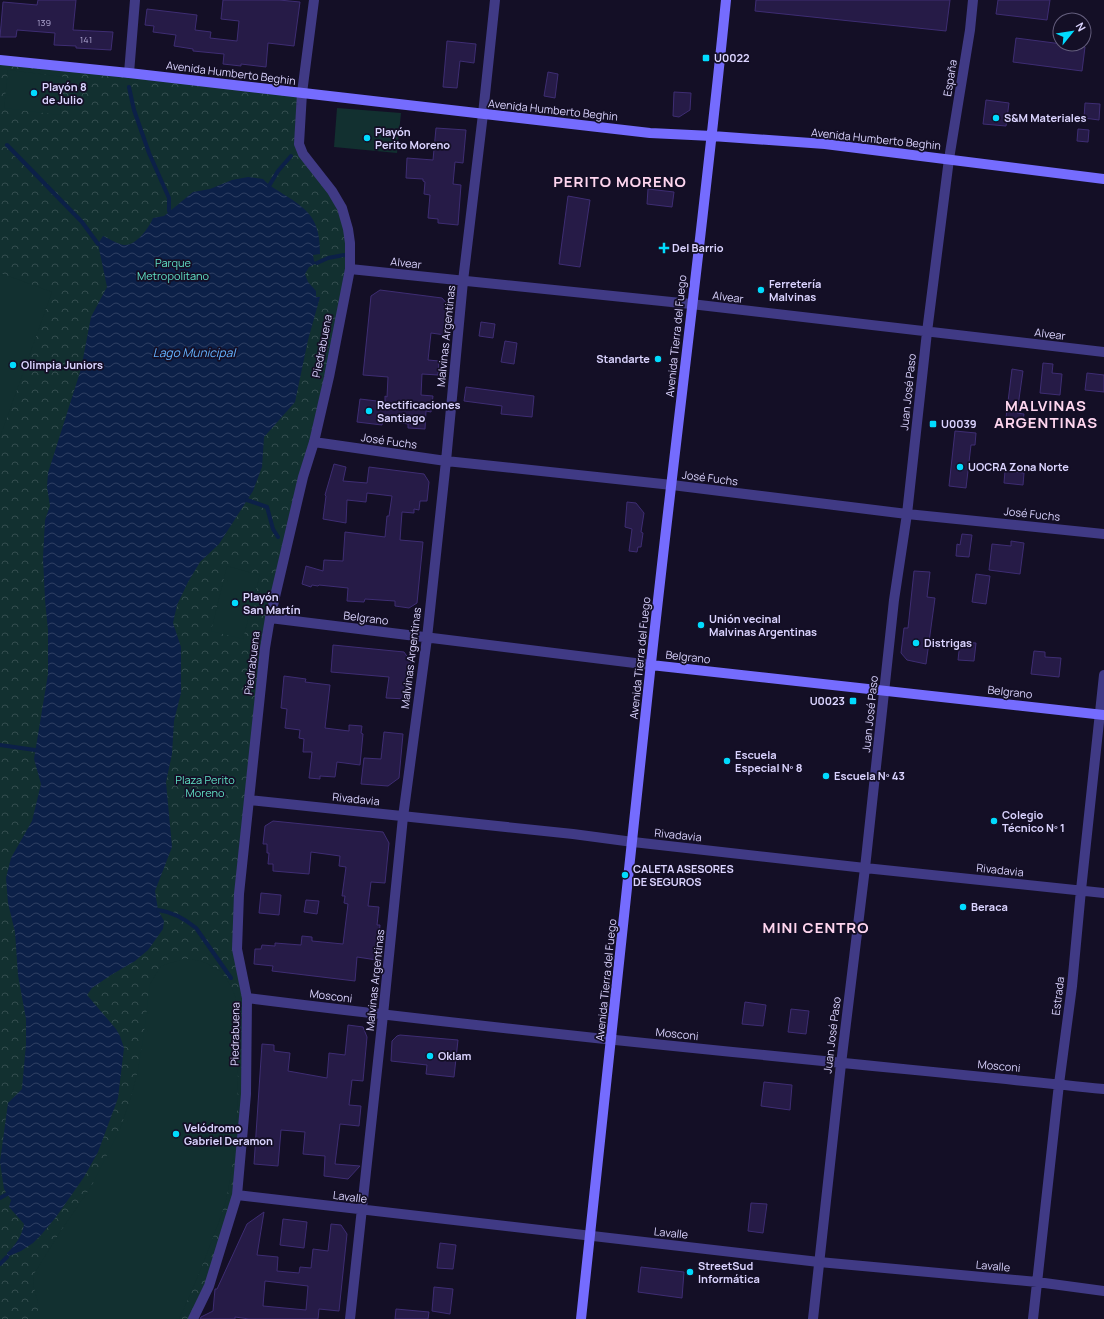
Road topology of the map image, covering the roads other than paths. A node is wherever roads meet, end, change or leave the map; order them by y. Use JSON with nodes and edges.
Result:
{"nodes":[{"id":1,"x":135,"y":0,"type":"edge"},
{"id":2,"x":314,"y":0,"type":"edge"},
{"id":3,"x":495,"y":0,"type":"edge"},
{"id":4,"x":726,"y":0,"type":"edge"},
{"id":5,"x":973,"y":0,"type":"edge"},
{"id":6,"x":0,"y":60,"type":"edge"},
{"id":7,"x":129,"y":73,"type":"junction"},
{"id":8,"x":302,"y":93,"type":"junction"},
{"id":9,"x":484,"y":114,"type":"junction"},
{"id":10,"x":712,"y":136,"type":"junction"},
{"id":11,"x":949,"y":159,"type":"junction"},
{"id":12,"x":1104,"y":178,"type":"edge"},
{"id":13,"x":350,"y":269,"type":"junction"},
{"id":14,"x":463,"y":281,"type":"junction"},
{"id":15,"x":692,"y":304,"type":"junction"},
{"id":16,"x":927,"y":332,"type":"junction"},
{"id":17,"x":1104,"y":352,"type":"edge"},
{"id":18,"x":314,"y":442,"type":"junction"},
{"id":19,"x":446,"y":461,"type":"junction"},
{"id":20,"x":672,"y":485,"type":"junction"},
{"id":21,"x":907,"y":514,"type":"junction"},
{"id":22,"x":1104,"y":534,"type":"edge"},
{"id":23,"x":270,"y":618,"type":"junction"},
{"id":24,"x":427,"y":638,"type":"junction"},
{"id":25,"x":651,"y":665,"type":"junction"},
{"id":26,"x":1104,"y":675,"type":"edge"},
{"id":27,"x":884,"y":690,"type":"junction"},
{"id":28,"x":1102,"y":714,"type":"edge"},
{"id":29,"x":249,"y":800,"type":"junction"},
{"id":30,"x":403,"y":817,"type":"junction"},
{"id":31,"x":633,"y":842,"type":"junction"},
{"id":32,"x":865,"y":868,"type":"junction"},
{"id":33,"x":1081,"y":890,"type":"junction"},
{"id":34,"x":1104,"y":893,"type":"edge"},
{"id":35,"x":248,"y":998,"type":"junction"},
{"id":36,"x":383,"y":1015,"type":"junction"},
{"id":37,"x":612,"y":1039,"type":"junction"},
{"id":38,"x":841,"y":1064,"type":"junction"},
{"id":39,"x":1059,"y":1084,"type":"junction"},
{"id":40,"x":1104,"y":1089,"type":"edge"},
{"id":41,"x":236,"y":1195,"type":"junction"},
{"id":42,"x":361,"y":1210,"type":"junction"},
{"id":43,"x":590,"y":1236,"type":"junction"},
{"id":44,"x":819,"y":1262,"type":"junction"},
{"id":45,"x":1037,"y":1282,"type":"junction"},
{"id":46,"x":1104,"y":1291,"type":"edge"},
{"id":47,"x":193,"y":1319,"type":"edge"},
{"id":48,"x":350,"y":1319,"type":"edge"},
{"id":49,"x":581,"y":1319,"type":"edge"},
{"id":50,"x":813,"y":1319,"type":"edge"},
{"id":51,"x":1033,"y":1319,"type":"edge"}],
"edges":[{"from":1,"to":7,"type":"street"},
{"from":2,"to":8,"type":"street","name":"Piedrabuena"},
{"from":3,"to":9,"type":"street","name":"Malvinas Argentinas"},
{"from":4,"to":10,"type":"street","name":"Avenida Tierra del Fuego"},
{"from":5,"to":11,"type":"street","name":"España"},
{"from":6,"to":7,"type":"street","name":"Avenida Humberto Beghin"},
{"from":7,"to":8,"type":"street","name":"Avenida Humberto Beghin"},
{"from":8,"to":9,"type":"street","name":"Avenida Humberto Beghin"},
{"from":8,"to":13,"type":"street","name":"Piedrabuena"},
{"from":9,"to":10,"type":"street","name":"Avenida Humberto Beghin"},
{"from":9,"to":14,"type":"street","name":"Malvinas Argentinas"},
{"from":10,"to":11,"type":"street","name":"Avenida Humberto Beghin"},
{"from":10,"to":15,"type":"street","name":"Avenida Tierra del Fuego"},
{"from":11,"to":12,"type":"street","name":"Avenida Humberto Beghin"},
{"from":11,"to":16,"type":"street","name":"Juan José Paso"},
{"from":13,"to":14,"type":"street","name":"Alvear"},
{"from":13,"to":18,"type":"street","name":"Piedrabuena"},
{"from":14,"to":15,"type":"street","name":"Alvear"},
{"from":14,"to":19,"type":"street","name":"Malvinas Argentinas"},
{"from":15,"to":16,"type":"street","name":"Alvear"},
{"from":15,"to":20,"type":"street","name":"Avenida Tierra del Fuego"},
{"from":16,"to":17,"type":"street","name":"Alvear"},
{"from":16,"to":21,"type":"street","name":"Juan José Paso"},
{"from":18,"to":19,"type":"street","name":"José Fuchs"},
{"from":18,"to":23,"type":"street","name":"Piedrabuena"},
{"from":19,"to":20,"type":"street","name":"José Fuchs"},
{"from":19,"to":24,"type":"street","name":"Malvinas Argentinas"},
{"from":20,"to":21,"type":"street","name":"José Fuchs"},
{"from":20,"to":25,"type":"street","name":"Avenida Tierra del Fuego"},
{"from":21,"to":22,"type":"street","name":"José Fuchs"},
{"from":21,"to":27,"type":"street","name":"Juan José Paso"},
{"from":23,"to":24,"type":"street","name":"Belgrano"},
{"from":23,"to":29,"type":"street","name":"Piedrabuena"},
{"from":24,"to":25,"type":"street","name":"Belgrano"},
{"from":24,"to":30,"type":"street","name":"Malvinas Argentinas"},
{"from":25,"to":27,"type":"street","name":"Belgrano"},
{"from":25,"to":31,"type":"street","name":"Avenida Tierra del Fuego"},
{"from":26,"to":28,"type":"street","name":"Estrada"},
{"from":27,"to":28,"type":"street","name":"Belgrano"},
{"from":27,"to":32,"type":"street","name":"Juan José Paso"},
{"from":28,"to":33,"type":"street","name":"Estrada"},
{"from":29,"to":30,"type":"street","name":"Rivadavia"},
{"from":29,"to":35,"type":"street","name":"Piedrabuena"},
{"from":30,"to":31,"type":"street","name":"Rivadavia"},
{"from":30,"to":36,"type":"street","name":"Malvinas Argentinas"},
{"from":31,"to":32,"type":"street","name":"Rivadavia"},
{"from":31,"to":37,"type":"street","name":"Avenida Tierra del Fuego"},
{"from":32,"to":33,"type":"street","name":"Rivadavia"},
{"from":32,"to":38,"type":"street","name":"Juan José Paso"},
{"from":33,"to":34,"type":"street","name":"Rivadavia"},
{"from":33,"to":39,"type":"street","name":"Estrada"},
{"from":35,"to":36,"type":"street","name":"Mosconi"},
{"from":35,"to":41,"type":"street","name":"Piedrabuena"},
{"from":36,"to":37,"type":"street","name":"Mosconi"},
{"from":36,"to":42,"type":"street","name":"Malvinas Argentinas"},
{"from":37,"to":38,"type":"street","name":"Mosconi"},
{"from":37,"to":43,"type":"street","name":"Avenida Tierra del Fuego"},
{"from":38,"to":39,"type":"street","name":"Mosconi"},
{"from":38,"to":44,"type":"street","name":"Juan José Paso"},
{"from":39,"to":40,"type":"street","name":"Mosconi"},
{"from":39,"to":45,"type":"street","name":"Estrada"},
{"from":41,"to":42,"type":"street","name":"Lavalle"},
{"from":41,"to":47,"type":"street","name":"Piedrabuena"},
{"from":42,"to":43,"type":"street","name":"Lavalle"},
{"from":42,"to":48,"type":"street","name":"Malvinas Argentinas"},
{"from":43,"to":44,"type":"street","name":"Lavalle"},
{"from":43,"to":49,"type":"street","name":"Avenida Tierra del Fuego"},
{"from":44,"to":45,"type":"street","name":"Lavalle"},
{"from":44,"to":50,"type":"street","name":"Juan José Paso"},
{"from":45,"to":46,"type":"street","name":"Lavalle"},
{"from":45,"to":51,"type":"street","name":"Estrada"}]}
